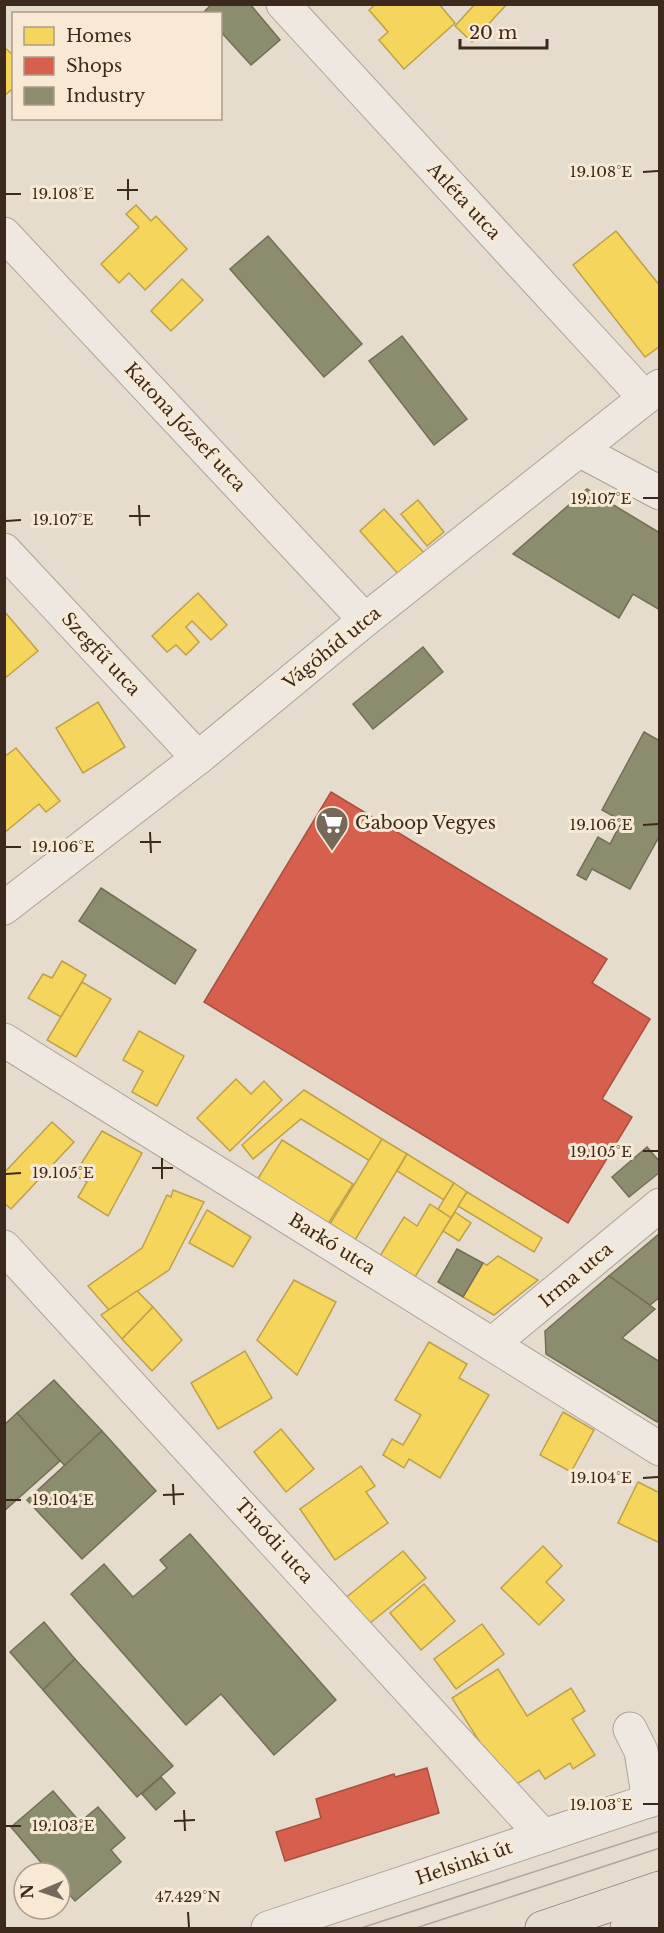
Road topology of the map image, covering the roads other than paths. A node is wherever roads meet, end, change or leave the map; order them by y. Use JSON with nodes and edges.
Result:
{"nodes":[{"id":1,"x":283,"y":4,"type":"edge"},
{"id":2,"x":4,"y":234,"type":"edge"},
{"id":3,"x":652,"y":392,"type":"edge"},
{"id":4,"x":579,"y":450,"type":"junction"},
{"id":5,"x":660,"y":493,"type":"edge"},
{"id":6,"x":4,"y":550,"type":"edge"},
{"id":7,"x":365,"y":620,"type":"junction"},
{"id":8,"x":198,"y":758,"type":"junction"},
{"id":9,"x":4,"y":908,"type":"edge"},
{"id":10,"x":4,"y":1040,"type":"edge"},
{"id":11,"x":655,"y":1218,"type":"edge"},
{"id":12,"x":4,"y":1247,"type":"edge"},
{"id":13,"x":492,"y":1344,"type":"junction"},
{"id":14,"x":660,"y":1449,"type":"edge"},
{"id":15,"x":630,"y":1729,"type":"dead end"},
{"id":16,"x":654,"y":1799,"type":"edge"},
{"id":17,"x":543,"y":1836,"type":"junction"},
{"id":18,"x":660,"y":1888,"type":"edge"},
{"id":19,"x":660,"y":1917,"type":"edge"},
{"id":20,"x":268,"y":1929,"type":"edge"},
{"id":21,"x":542,"y":1929,"type":"edge"},
{"id":22,"x":627,"y":1929,"type":"edge"}],
"edges":[{"from":1,"to":3,"type":"street","name":"Atléta utca"},
{"from":2,"to":7,"type":"street","name":"Katona József utca"},
{"from":3,"to":4,"type":"street","name":"Vágóhíd utca"},
{"from":4,"to":5,"type":"street"},
{"from":4,"to":7,"type":"street","name":"Vágóhíd utca"},
{"from":6,"to":8,"type":"street","name":"Szegfű utca"},
{"from":7,"to":8,"type":"street","name":"Vágóhíd utca"},
{"from":8,"to":9,"type":"street","name":"Vágóhíd utca"},
{"from":10,"to":13,"type":"street","name":"Barkó utca"},
{"from":11,"to":13,"type":"street","name":"Irma utca"},
{"from":12,"to":17,"type":"street","name":"Tinódi utca"},
{"from":13,"to":14,"type":"street","name":"Barkó utca"},
{"from":15,"to":16,"type":"street"},
{"from":16,"to":17,"type":"street","name":"Helsinki út"},
{"from":17,"to":20,"type":"street","name":"Helsinki út"},
{"from":18,"to":21,"type":"main road"},
{"from":19,"to":22,"type":"main road"}]}
